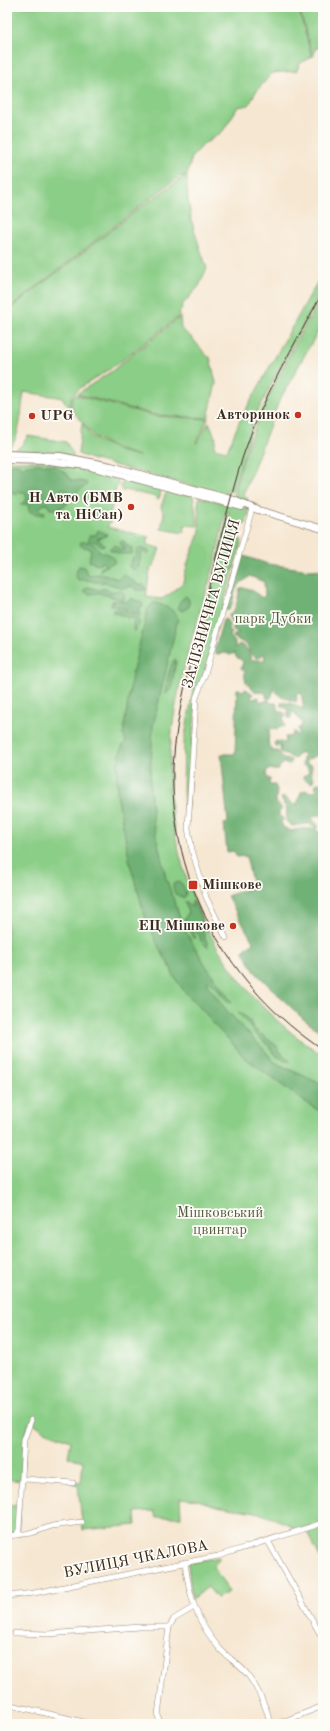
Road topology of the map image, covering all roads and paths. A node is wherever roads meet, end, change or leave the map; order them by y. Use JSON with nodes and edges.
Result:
{"nodes":[{"id":1,"x":7,"y":454,"type":"edge"},
{"id":2,"x":7,"y":460,"type":"edge"},
{"id":3,"x":254,"y":509,"type":"junction"},
{"id":4,"x":323,"y":529,"type":"edge"},
{"id":5,"x":226,"y":938,"type":"dead end"},
{"id":6,"x":31,"y":1420,"type":"dead end"},
{"id":7,"x":23,"y":1480,"type":"junction"},
{"id":8,"x":73,"y":1483,"type":"dead end"},
{"id":9,"x":82,"y":1522,"type":"dead end"},
{"id":10,"x":323,"y":1523,"type":"edge"},
{"id":11,"x":16,"y":1535,"type":"junction"},
{"id":12,"x":7,"y":1536,"type":"edge"},
{"id":13,"x":268,"y":1541,"type":"junction"},
{"id":14,"x":185,"y":1562,"type":"junction"},
{"id":15,"x":7,"y":1596,"type":"edge"},
{"id":16,"x":194,"y":1607,"type":"junction"},
{"id":17,"x":169,"y":1627,"type":"junction"},
{"id":18,"x":15,"y":1633,"type":"dead end"},
{"id":19,"x":323,"y":1639,"type":"edge"},
{"id":20,"x":8,"y":1705,"type":"edge"},
{"id":21,"x":323,"y":1706,"type":"edge"},
{"id":22,"x":7,"y":1714,"type":"edge"},
{"id":23,"x":159,"y":1723,"type":"edge"},
{"id":24,"x":92,"y":1724,"type":"edge"},
{"id":25,"x":270,"y":1724,"type":"edge"},
{"id":26,"x":277,"y":1724,"type":"edge"}],
"edges":[{"from":1,"to":3,"type":"main road"},
{"from":2,"to":3,"type":"main road"},
{"from":3,"to":4,"type":"main road"},
{"from":3,"to":5,"type":"street","name":"ЗАЛІЗНИЧНА ВУЛИЦЯ"},
{"from":6,"to":7,"type":"street"},
{"from":7,"to":8,"type":"street"},
{"from":7,"to":11,"type":"street"},
{"from":9,"to":11,"type":"street"},
{"from":10,"to":13,"type":"street","name":"ВУЛИЦЯ ЧКАЛОВА"},
{"from":11,"to":12,"type":"street"},
{"from":13,"to":14,"type":"street","name":"ВУЛИЦЯ ЧКАЛОВА"},
{"from":13,"to":19,"type":"street"},
{"from":14,"to":15,"type":"street","name":"ВУЛИЦЯ ЧКАЛОВА"},
{"from":14,"to":16,"type":"street"},
{"from":16,"to":17,"type":"street"},
{"from":16,"to":25,"type":"street"},
{"from":17,"to":18,"type":"street"},
{"from":17,"to":23,"type":"street"},
{"from":20,"to":22,"type":"street"},
{"from":20,"to":24,"type":"street"},
{"from":21,"to":26,"type":"street"}]}
